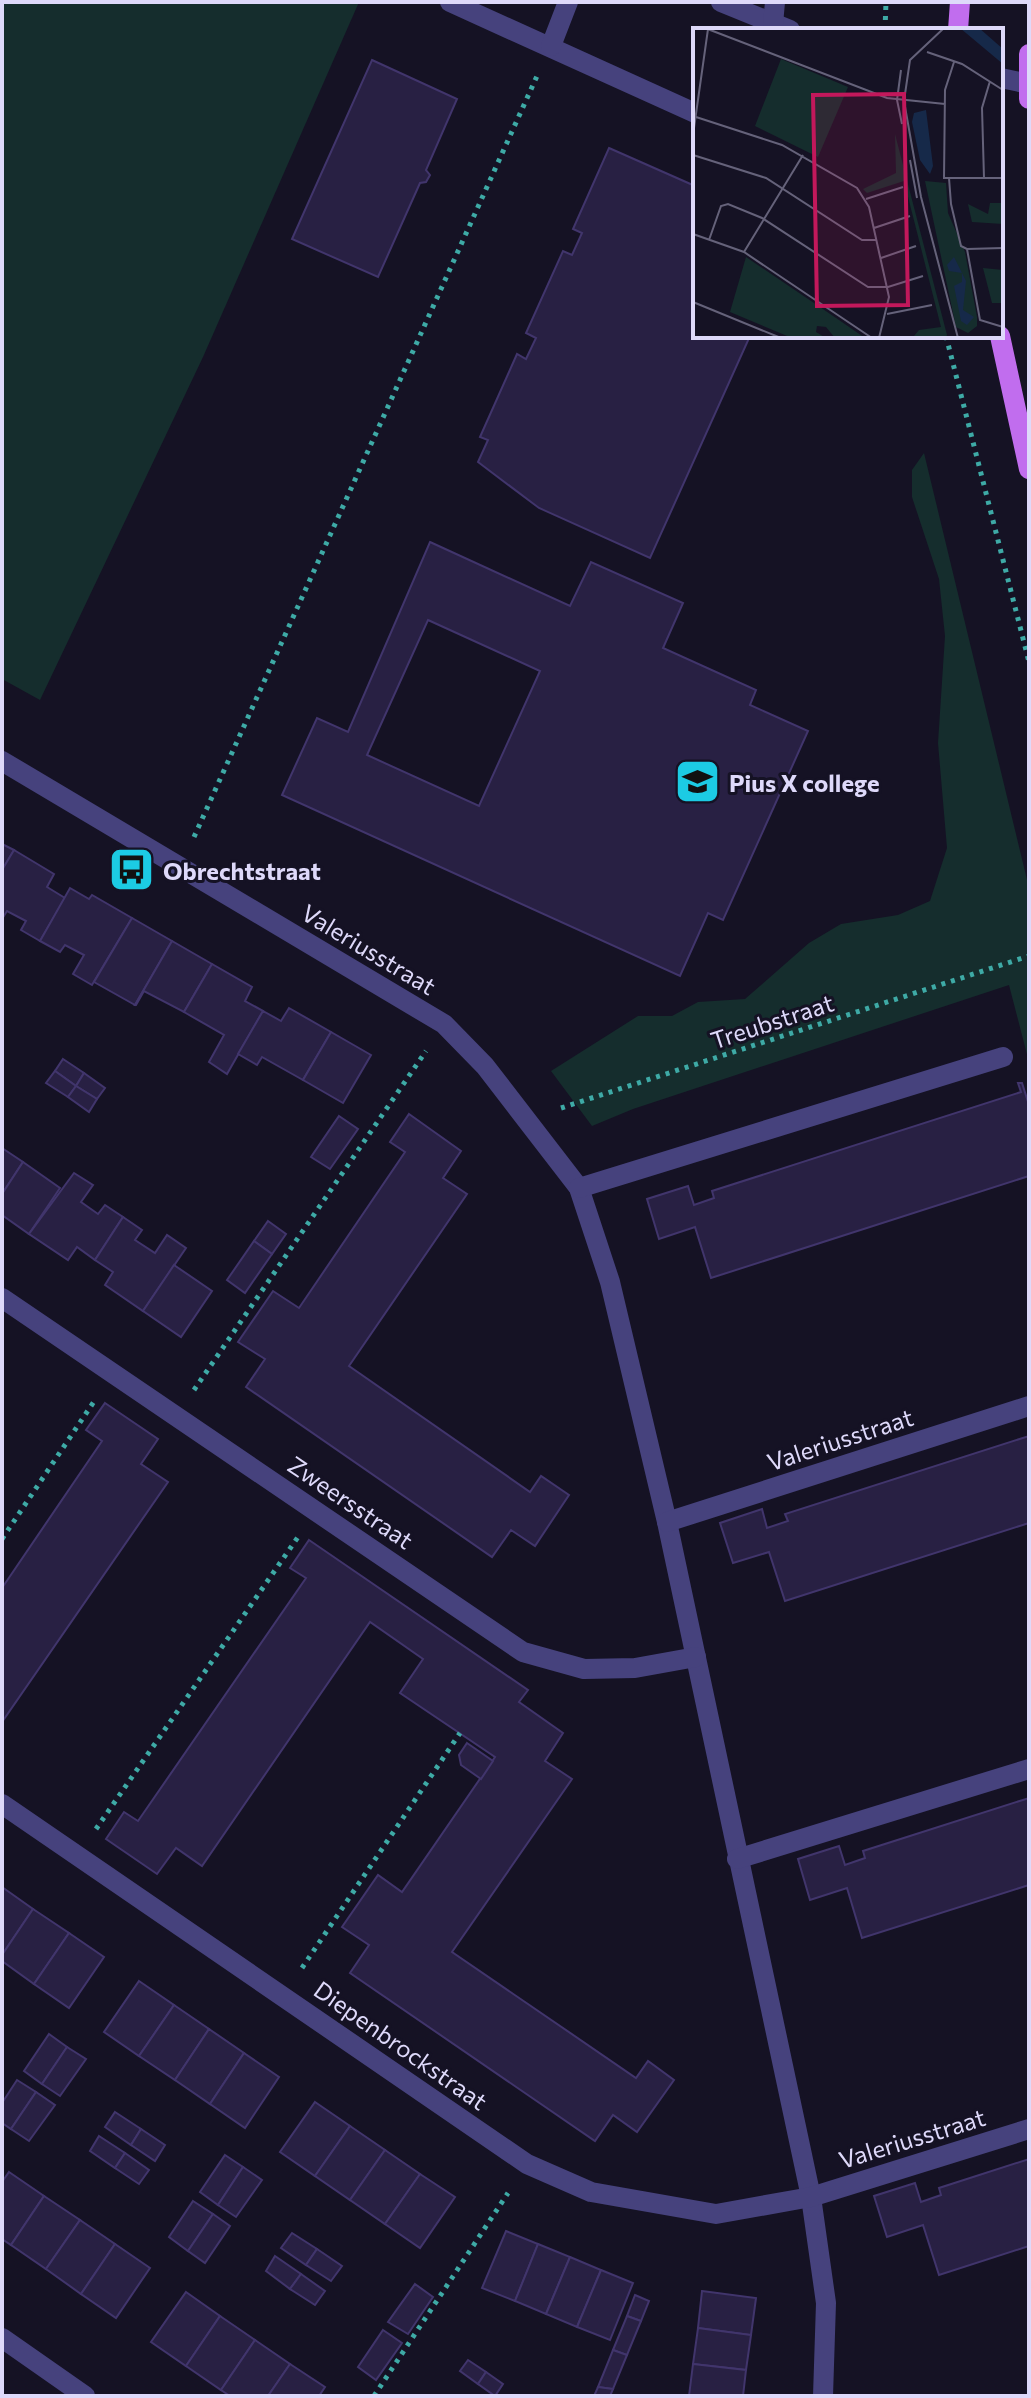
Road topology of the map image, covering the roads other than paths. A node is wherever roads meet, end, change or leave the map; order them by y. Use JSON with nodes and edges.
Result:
{"nodes":[{"id":1,"x":450,"y":2,"type":"edge"},
{"id":2,"x":568,"y":2,"type":"edge"},
{"id":3,"x":721,"y":2,"type":"edge"},
{"id":4,"x":775,"y":2,"type":"edge"},
{"id":5,"x":960,"y":2,"type":"edge"},
{"id":6,"x":781,"y":27,"type":"edge"},
{"id":7,"x":958,"y":28,"type":"edge"},
{"id":8,"x":551,"y":46,"type":"junction"},
{"id":9,"x":1029,"y":54,"type":"edge"},
{"id":10,"x":1003,"y":79,"type":"edge"},
{"id":11,"x":1029,"y":89,"type":"edge"},
{"id":12,"x":693,"y":112,"type":"edge"},
{"id":13,"x":1000,"y":338,"type":"edge"},
{"id":14,"x":1029,"y":469,"type":"edge"},
{"id":15,"x":2,"y":761,"type":"edge"},
{"id":16,"x":1003,"y":1057,"type":"dead end"},
{"id":17,"x":579,"y":1188,"type":"junction"},
{"id":18,"x":2,"y":1298,"type":"edge"},
{"id":19,"x":1029,"y":1406,"type":"edge"},
{"id":20,"x":667,"y":1522,"type":"junction"},
{"id":21,"x":696,"y":1657,"type":"junction"},
{"id":22,"x":1029,"y":1769,"type":"edge"},
{"id":23,"x":2,"y":1804,"type":"edge"},
{"id":24,"x":737,"y":1859,"type":"junction"},
{"id":25,"x":1029,"y":2129,"type":"edge"},
{"id":26,"x":811,"y":2197,"type":"junction"},
{"id":27,"x":2,"y":2338,"type":"edge"},
{"id":28,"x":85,"y":2396,"type":"edge"},
{"id":29,"x":823,"y":2396,"type":"edge"}],
"edges":[{"from":1,"to":8,"type":"street"},
{"from":2,"to":8,"type":"street"},
{"from":3,"to":6,"type":"street"},
{"from":4,"to":6,"type":"street"},
{"from":5,"to":7,"type":"main road"},
{"from":8,"to":12,"type":"street"},
{"from":9,"to":11,"type":"main road"},
{"from":10,"to":11,"type":"street"},
{"from":13,"to":14,"type":"main road"},
{"from":15,"to":17,"type":"street","name":"Valeriusstraat"},
{"from":16,"to":17,"type":"street"},
{"from":17,"to":20,"type":"street","name":"Valeriusstraat"},
{"from":18,"to":21,"type":"street","name":"Zweersstraat"},
{"from":19,"to":20,"type":"street","name":"Valeriusstraat"},
{"from":20,"to":21,"type":"street","name":"Valeriusstraat"},
{"from":21,"to":24,"type":"street","name":"Valeriusstraat"},
{"from":22,"to":24,"type":"street"},
{"from":23,"to":26,"type":"street","name":"Diepenbrockstraat"},
{"from":24,"to":26,"type":"street","name":"Valeriusstraat"},
{"from":25,"to":26,"type":"street","name":"Valeriusstraat"},
{"from":26,"to":29,"type":"street","name":"Valeriusstraat"},
{"from":27,"to":28,"type":"street"}]}
